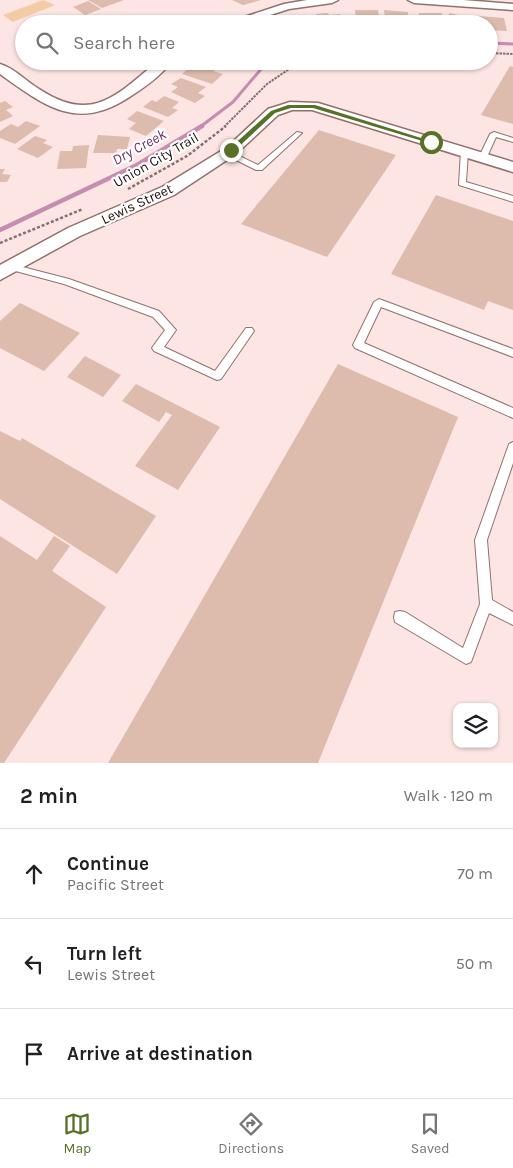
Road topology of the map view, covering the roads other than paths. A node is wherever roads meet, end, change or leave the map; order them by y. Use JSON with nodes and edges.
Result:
{"nodes":[{"id":1,"x":318,"y":0,"type":"edge"},
{"id":2,"x":332,"y":0,"type":"edge"},
{"id":3,"x":414,"y":0,"type":"edge"},
{"id":4,"x":513,"y":7,"type":"edge"},
{"id":5,"x":258,"y":15,"type":"edge"},
{"id":6,"x":0,"y":68,"type":"edge"},
{"id":7,"x":155,"y":70,"type":"edge"},
{"id":8,"x":299,"y":133,"type":"dead end"},
{"id":9,"x":513,"y":140,"type":"edge"},
{"id":10,"x":464,"y":152,"type":"junction"},
{"id":11,"x":226,"y":153,"type":"junction"},
{"id":12,"x":482,"y":157,"type":"junction"},
{"id":13,"x":513,"y":167,"type":"edge"},
{"id":14,"x":513,"y":199,"type":"edge"},
{"id":15,"x":5,"y":270,"type":"edge"},
{"id":16,"x":248,"y":330,"type":"dead end"},
{"id":17,"x":513,"y":353,"type":"edge"},
{"id":18,"x":513,"y":413,"type":"edge"},
{"id":19,"x":513,"y":447,"type":"edge"},
{"id":20,"x":486,"y":604,"type":"junction"},
{"id":21,"x":400,"y":617,"type":"dead end"},
{"id":22,"x":513,"y":618,"type":"edge"}],
"edges":[{"from":1,"to":2,"type":"street"},
{"from":1,"to":5,"type":"street"},
{"from":3,"to":4,"type":"street"},
{"from":6,"to":7,"type":"street"},
{"from":8,"to":11,"type":"lane"},
{"from":9,"to":12,"type":"lane"},
{"from":10,"to":11,"type":"street","name":"Lewis Street"},
{"from":10,"to":12,"type":"street"},
{"from":10,"to":14,"type":"lane"},
{"from":11,"to":15,"type":"street","name":"Lewis Street"},
{"from":12,"to":13,"type":"street"},
{"from":15,"to":16,"type":"lane"},
{"from":17,"to":18,"type":"lane"},
{"from":19,"to":20,"type":"lane"},
{"from":20,"to":21,"type":"lane"},
{"from":20,"to":22,"type":"lane"}]}
